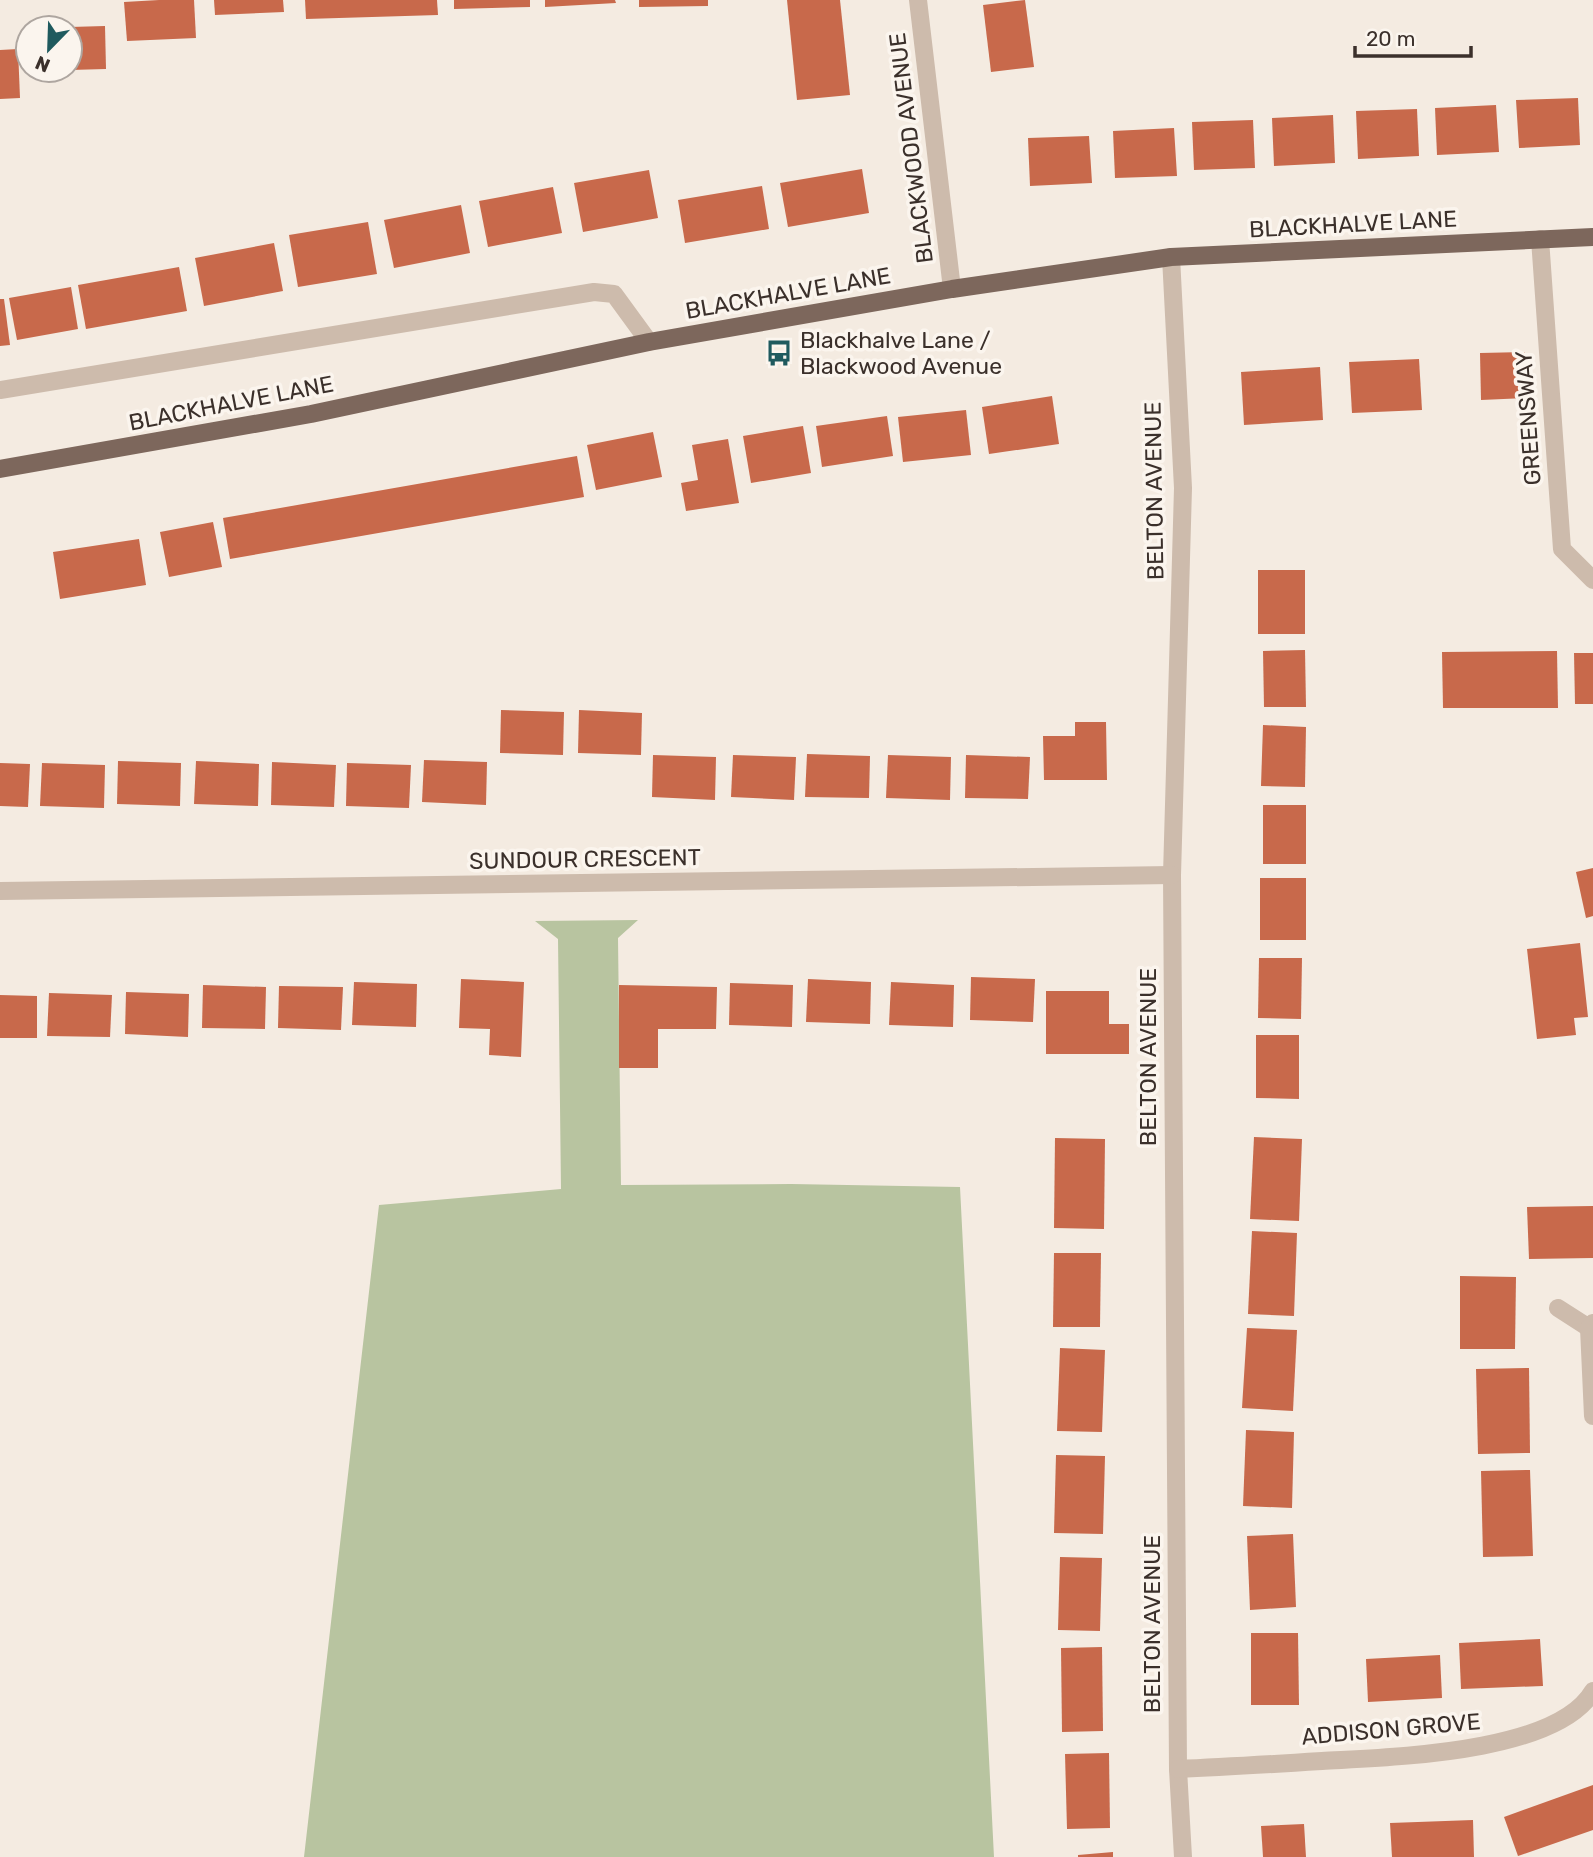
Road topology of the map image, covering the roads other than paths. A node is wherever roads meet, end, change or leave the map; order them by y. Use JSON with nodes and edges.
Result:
{"nodes":[{"id":1,"x":918,"y":0,"type":"edge"},
{"id":2,"x":1593,"y":237,"type":"edge"},
{"id":3,"x":1540,"y":239,"type":"junction"},
{"id":4,"x":1171,"y":257,"type":"junction"},
{"id":5,"x":952,"y":289,"type":"junction"},
{"id":6,"x":649,"y":342,"type":"junction"},
{"id":7,"x":0,"y":390,"type":"edge"},
{"id":8,"x":0,"y":470,"type":"edge"},
{"id":9,"x":1593,"y":580,"type":"edge"},
{"id":10,"x":1171,"y":876,"type":"junction"},
{"id":11,"x":0,"y":891,"type":"edge"},
{"id":12,"x":1558,"y":1308,"type":"dead end"},
{"id":13,"x":1591,"y":1325,"type":"edge"},
{"id":14,"x":1593,"y":1416,"type":"edge"},
{"id":15,"x":1593,"y":1691,"type":"edge"},
{"id":16,"x":1178,"y":1769,"type":"junction"},
{"id":17,"x":1183,"y":1857,"type":"edge"}],
"edges":[{"from":1,"to":5,"type":"street","name":"BLACKWOOD AVENUE"},
{"from":2,"to":3,"type":"main road","name":"BLACKHALVE LANE"},
{"from":3,"to":4,"type":"main road","name":"BLACKHALVE LANE"},
{"from":3,"to":9,"type":"street","name":"GREENSWAY"},
{"from":4,"to":5,"type":"main road","name":"BLACKHALVE LANE"},
{"from":4,"to":10,"type":"street","name":"BELTON AVENUE"},
{"from":5,"to":6,"type":"main road","name":"BLACKHALVE LANE"},
{"from":6,"to":7,"type":"street"},
{"from":6,"to":8,"type":"main road","name":"BLACKHALVE LANE"},
{"from":10,"to":11,"type":"street","name":"SUNDOUR CRESCENT"},
{"from":10,"to":16,"type":"street","name":"BELTON AVENUE"},
{"from":12,"to":13,"type":"street"},
{"from":13,"to":14,"type":"street"},
{"from":15,"to":16,"type":"street","name":"ADDISON GROVE"},
{"from":16,"to":17,"type":"street","name":"BELTON AVENUE"}]}
